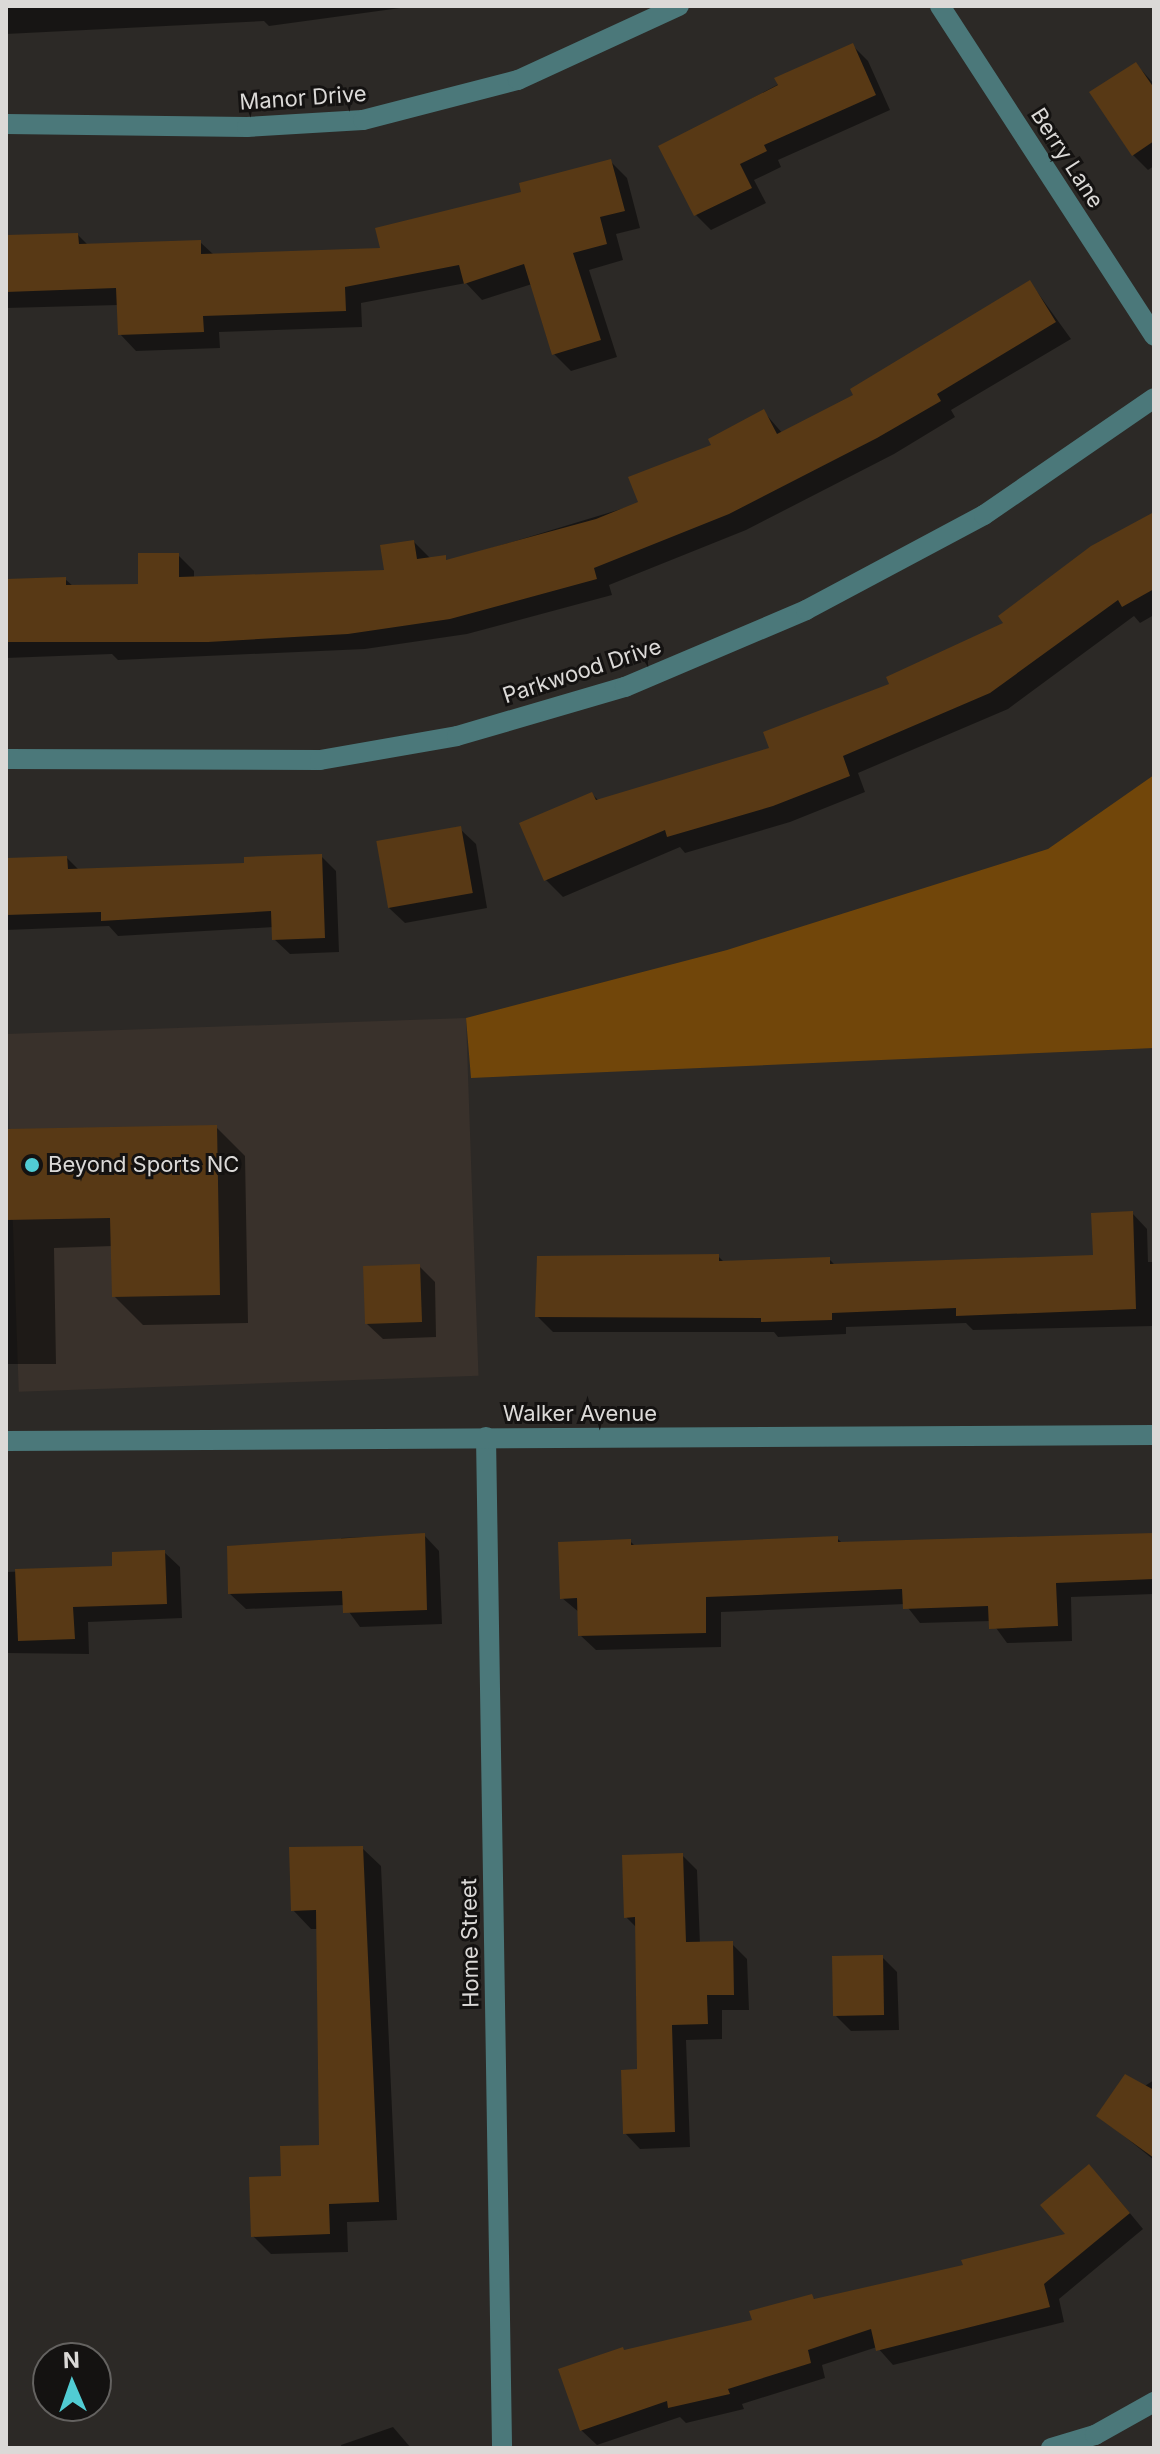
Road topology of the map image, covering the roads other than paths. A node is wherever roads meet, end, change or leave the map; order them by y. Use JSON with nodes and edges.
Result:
{"nodes":[{"id":1,"x":679,"y":6,"type":"edge"},
{"id":2,"x":940,"y":6,"type":"edge"},
{"id":3,"x":6,"y":124,"type":"edge"},
{"id":4,"x":1154,"y":336,"type":"edge"},
{"id":5,"x":1154,"y":398,"type":"edge"},
{"id":6,"x":6,"y":759,"type":"edge"},
{"id":7,"x":1154,"y":1435,"type":"edge"},
{"id":8,"x":486,"y":1437,"type":"junction"},
{"id":9,"x":6,"y":1441,"type":"edge"},
{"id":10,"x":1154,"y":2402,"type":"edge"},
{"id":11,"x":502,"y":2448,"type":"edge"},
{"id":12,"x":1051,"y":2448,"type":"edge"}],
"edges":[{"from":1,"to":3,"type":"street","name":"Manor Drive"},
{"from":2,"to":4,"type":"street","name":"Berry Lane"},
{"from":5,"to":6,"type":"street","name":"Parkwood Drive"},
{"from":7,"to":8,"type":"street","name":"Walker Avenue"},
{"from":8,"to":9,"type":"street","name":"Walker Avenue"},
{"from":8,"to":11,"type":"street","name":"Home Street"},
{"from":10,"to":12,"type":"street"}]}
